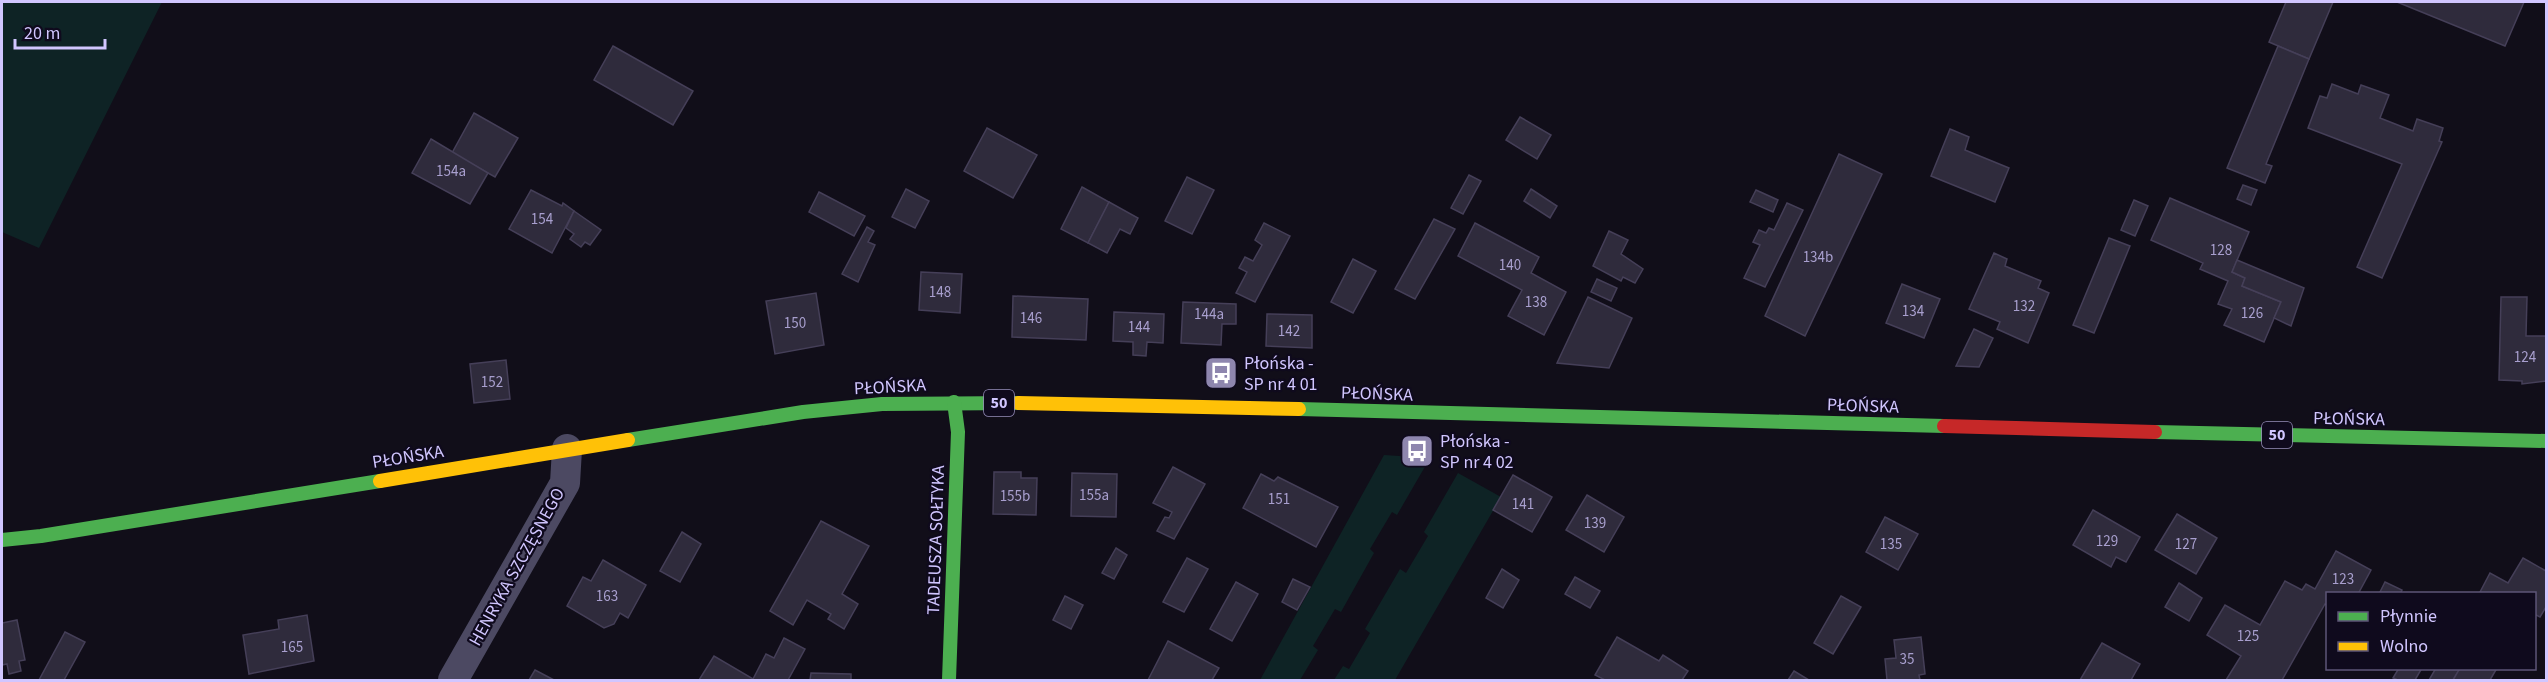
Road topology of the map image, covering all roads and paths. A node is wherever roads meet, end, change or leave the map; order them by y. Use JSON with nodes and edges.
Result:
{"nodes":[{"id":1,"x":954,"y":402,"type":"junction"},
{"id":2,"x":2547,"y":441,"type":"edge"},
{"id":3,"x":567,"y":449,"type":"junction"},
{"id":4,"x":2,"y":540,"type":"edge"},
{"id":5,"x":453,"y":681,"type":"edge"},
{"id":6,"x":949,"y":681,"type":"edge"}],
"edges":[{"from":1,"to":2,"type":"main road","name":"PŁOŃSKA","number":"50"},
{"from":1,"to":3,"type":"main road","name":"PŁOŃSKA","number":"50"},
{"from":1,"to":6,"type":"main road","name":"TADEUSZA SOŁTYKA"},
{"from":3,"to":4,"type":"main road","name":"PŁOŃSKA","number":"50"},
{"from":3,"to":5,"type":"street","name":"HENRYKA SZCZĘSNEGO"}]}
